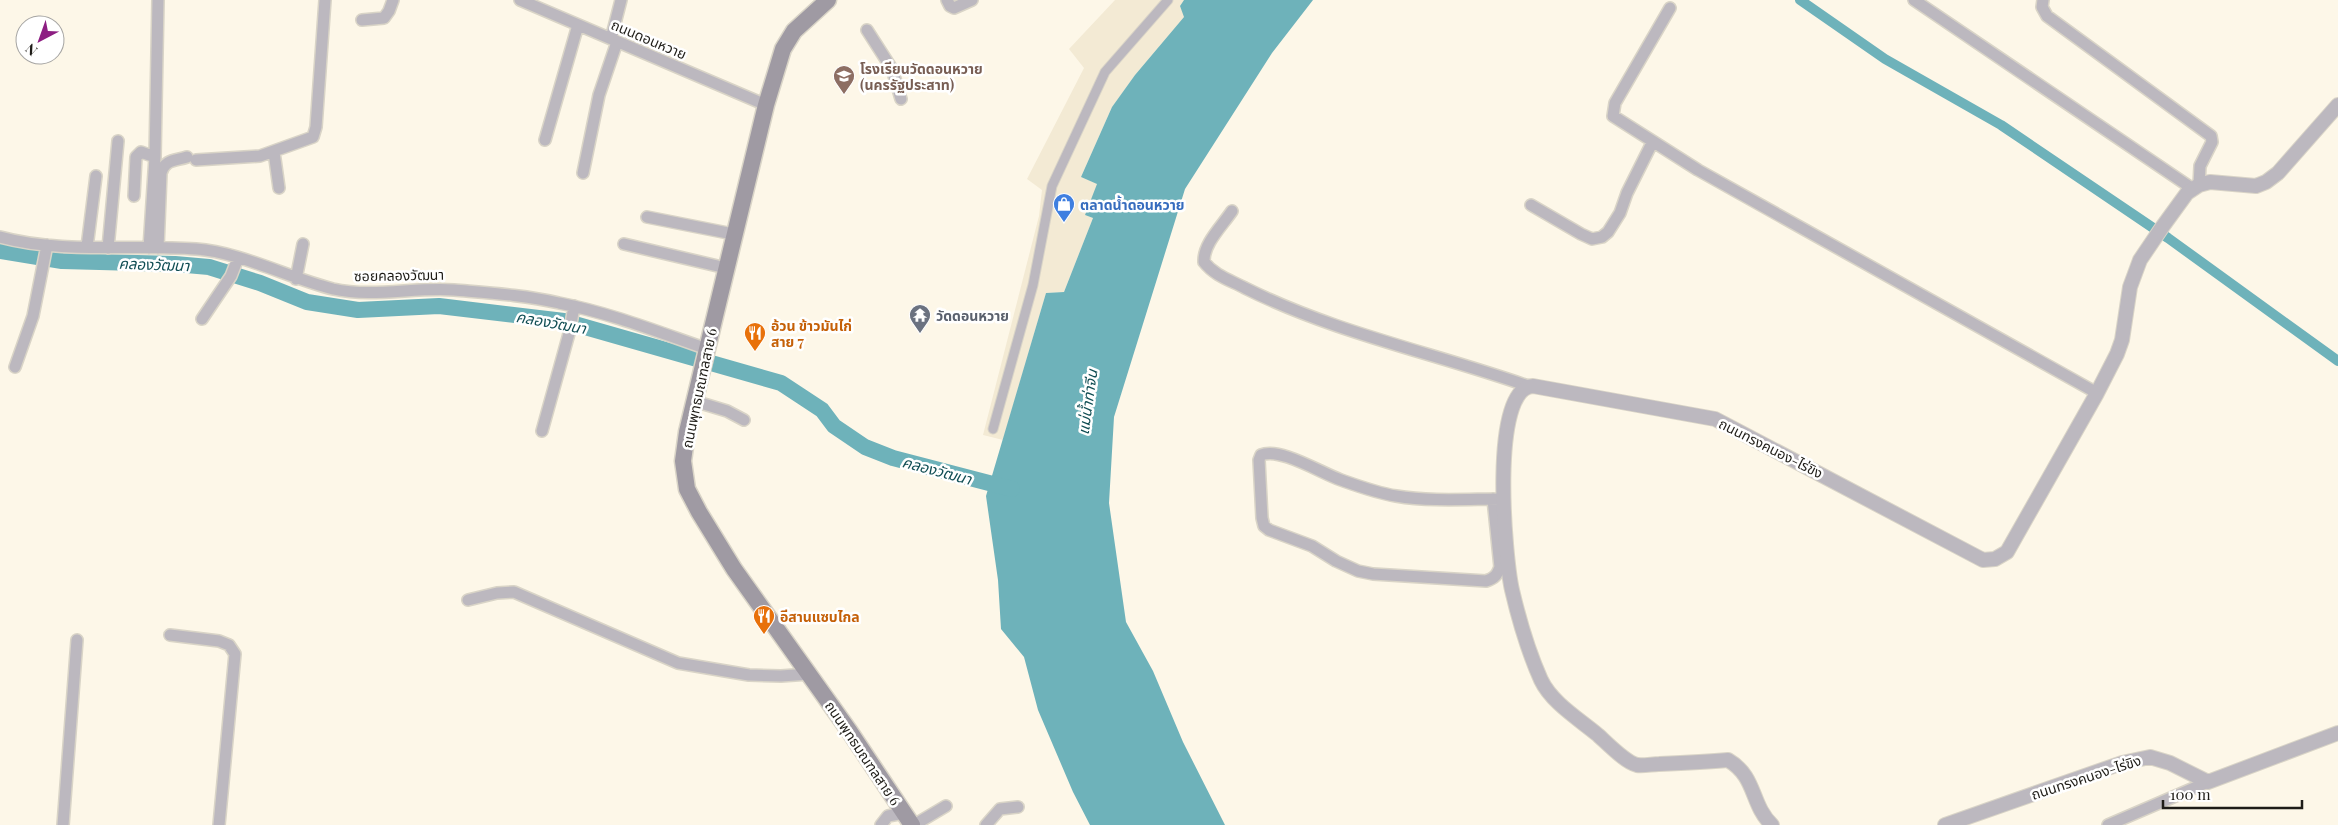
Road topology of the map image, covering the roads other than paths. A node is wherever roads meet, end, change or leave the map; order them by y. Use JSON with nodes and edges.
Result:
{"nodes":[{"id":1,"x":158,"y":0,"type":"edge"},
{"id":2,"x":325,"y":0,"type":"edge"},
{"id":3,"x":393,"y":0,"type":"edge"},
{"id":4,"x":520,"y":0,"type":"edge"},
{"id":5,"x":621,"y":0,"type":"edge"},
{"id":6,"x":828,"y":0,"type":"edge"},
{"id":7,"x":947,"y":0,"type":"edge"},
{"id":8,"x":972,"y":0,"type":"edge"},
{"id":9,"x":1168,"y":0,"type":"edge"},
{"id":10,"x":1914,"y":0,"type":"edge"},
{"id":11,"x":2043,"y":0,"type":"edge"},
{"id":12,"x":1670,"y":8,"type":"dead end"},
{"id":13,"x":362,"y":20,"type":"dead end"},
{"id":14,"x":578,"y":25,"type":"junction"},
{"id":15,"x":867,"y":30,"type":"dead end"},
{"id":16,"x":614,"y":40,"type":"junction"},
{"id":17,"x":900,"y":99,"type":"dead end"},
{"id":18,"x":766,"y":105,"type":"junction"},
{"id":19,"x":2338,"y":106,"type":"edge"},
{"id":20,"x":118,"y":140,"type":"dead end"},
{"id":21,"x":545,"y":140,"type":"dead end"},
{"id":22,"x":1652,"y":143,"type":"junction"},
{"id":23,"x":274,"y":152,"type":"junction"},
{"id":24,"x":155,"y":157,"type":"junction"},
{"id":25,"x":583,"y":173,"type":"dead end"},
{"id":26,"x":96,"y":176,"type":"dead end"},
{"id":27,"x":2196,"y":187,"type":"junction"},
{"id":28,"x":280,"y":188,"type":"dead end"},
{"id":29,"x":134,"y":196,"type":"dead end"},
{"id":30,"x":1531,"y":205,"type":"dead end"},
{"id":31,"x":1232,"y":212,"type":"dead end"},
{"id":32,"x":647,"y":217,"type":"dead end"},
{"id":33,"x":733,"y":234,"type":"junction"},
{"id":34,"x":0,"y":237,"type":"edge"},
{"id":35,"x":303,"y":244,"type":"dead end"},
{"id":36,"x":624,"y":244,"type":"dead end"},
{"id":37,"x":87,"y":246,"type":"junction"},
{"id":38,"x":108,"y":248,"type":"junction"},
{"id":39,"x":153,"y":248,"type":"junction"},
{"id":40,"x":47,"y":249,"type":"junction"},
{"id":41,"x":237,"y":261,"type":"junction"},
{"id":42,"x":726,"y":268,"type":"junction"},
{"id":43,"x":296,"y":279,"type":"junction"},
{"id":44,"x":573,"y":312,"type":"junction"},
{"id":45,"x":202,"y":319,"type":"dead end"},
{"id":46,"x":704,"y":358,"type":"junction"},
{"id":47,"x":15,"y":367,"type":"dead end"},
{"id":48,"x":1528,"y":386,"type":"junction"},
{"id":49,"x":2097,"y":393,"type":"junction"},
{"id":50,"x":694,"y":400,"type":"junction"},
{"id":51,"x":744,"y":420,"type":"dead end"},
{"id":52,"x":993,"y":429,"type":"dead end"},
{"id":53,"x":542,"y":432,"type":"dead end"},
{"id":54,"x":1499,"y":499,"type":"junction"},
{"id":55,"x":468,"y":600,"type":"dead end"},
{"id":56,"x":170,"y":635,"type":"dead end"},
{"id":57,"x":77,"y":640,"type":"dead end"},
{"id":58,"x":809,"y":674,"type":"junction"},
{"id":59,"x":2338,"y":733,"type":"edge"},
{"id":60,"x":2208,"y":782,"type":"junction"},
{"id":61,"x":946,"y":806,"type":"dead end"},
{"id":62,"x":1018,"y":806,"type":"dead end"},
{"id":63,"x":910,"y":821,"type":"edge"},
{"id":64,"x":63,"y":825,"type":"edge"},
{"id":65,"x":219,"y":825,"type":"edge"},
{"id":66,"x":881,"y":825,"type":"edge"},
{"id":67,"x":986,"y":825,"type":"edge"},
{"id":68,"x":1772,"y":825,"type":"edge"},
{"id":69,"x":1944,"y":825,"type":"edge"},
{"id":70,"x":2108,"y":825,"type":"edge"}],
"edges":[{"from":1,"to":24,"type":"street"},
{"from":2,"to":23,"type":"street"},
{"from":3,"to":13,"type":"street"},
{"from":4,"to":14,"type":"street","name":"ถนนดอนหวาย"},
{"from":5,"to":16,"type":"street"},
{"from":6,"to":18,"type":"main road","name":"ถนนพุทธมณฑลสาย 6"},
{"from":7,"to":8,"type":"street"},
{"from":9,"to":52,"type":"street"},
{"from":10,"to":27,"type":"street"},
{"from":11,"to":27,"type":"street"},
{"from":12,"to":22,"type":"street"},
{"from":14,"to":16,"type":"street","name":"ถนนดอนหวาย"},
{"from":14,"to":21,"type":"street"},
{"from":15,"to":17,"type":"street"},
{"from":16,"to":18,"type":"street","name":"ถนนดอนหวาย"},
{"from":16,"to":25,"type":"street"},
{"from":18,"to":33,"type":"main road","name":"ถนนพุทธมณฑลสาย 6"},
{"from":19,"to":27,"type":"street"},
{"from":20,"to":38,"type":"street"},
{"from":22,"to":30,"type":"street"},
{"from":22,"to":49,"type":"street"},
{"from":23,"to":28,"type":"street"},
{"from":23,"to":39,"type":"street"},
{"from":24,"to":29,"type":"street"},
{"from":24,"to":39,"type":"street"},
{"from":26,"to":37,"type":"street"},
{"from":27,"to":49,"type":"street","name":"ถนนทรงคนอง-ไร่ขิง"},
{"from":31,"to":48,"type":"street"},
{"from":32,"to":33,"type":"street"},
{"from":33,"to":42,"type":"main road","name":"ถนนพุทธมณฑลสาย 6"},
{"from":34,"to":40,"type":"street","name":"ซอยคลองวัฒนา"},
{"from":35,"to":43,"type":"street"},
{"from":36,"to":42,"type":"street"},
{"from":37,"to":38,"type":"street","name":"ซอยคลองวัฒนา"},
{"from":37,"to":40,"type":"street","name":"ซอยคลองวัฒนา"},
{"from":38,"to":39,"type":"street","name":"ซอยคลองวัฒนา"},
{"from":39,"to":41,"type":"street","name":"ซอยคลองวัฒนา"},
{"from":40,"to":47,"type":"street"},
{"from":41,"to":43,"type":"street","name":"ซอยคลองวัฒนา"},
{"from":41,"to":45,"type":"street"},
{"from":42,"to":46,"type":"main road","name":"ถนนพุทธมณฑลสาย 6"},
{"from":43,"to":44,"type":"street","name":"ซอยคลองวัฒนา"},
{"from":44,"to":46,"type":"street","name":"ซอยคลองวัฒนา"},
{"from":44,"to":53,"type":"street"},
{"from":46,"to":50,"type":"main road","name":"ถนนพุทธมณฑลสาย 6"},
{"from":48,"to":49,"type":"street","name":"ถนนทรงคนอง-ไร่ขิง"},
{"from":48,"to":54,"type":"street"},
{"from":50,"to":51,"type":"street"},
{"from":50,"to":58,"type":"main road","name":"ถนนพุทธมณฑลสาย 6"},
{"from":54,"to":54,"type":"street"},
{"from":54,"to":68,"type":"street"},
{"from":55,"to":58,"type":"street"},
{"from":56,"to":65,"type":"street"},
{"from":57,"to":64,"type":"street"},
{"from":58,"to":63,"type":"main road","name":"ถนนพุทธมณฑลสาย 6"},
{"from":59,"to":60,"type":"street"},
{"from":60,"to":69,"type":"street","name":"ถนนทรงคนอง-ไร่ขิง"},
{"from":60,"to":70,"type":"street"},
{"from":61,"to":63,"type":"street"},
{"from":62,"to":67,"type":"street"},
{"from":63,"to":66,"type":"street"}]}
